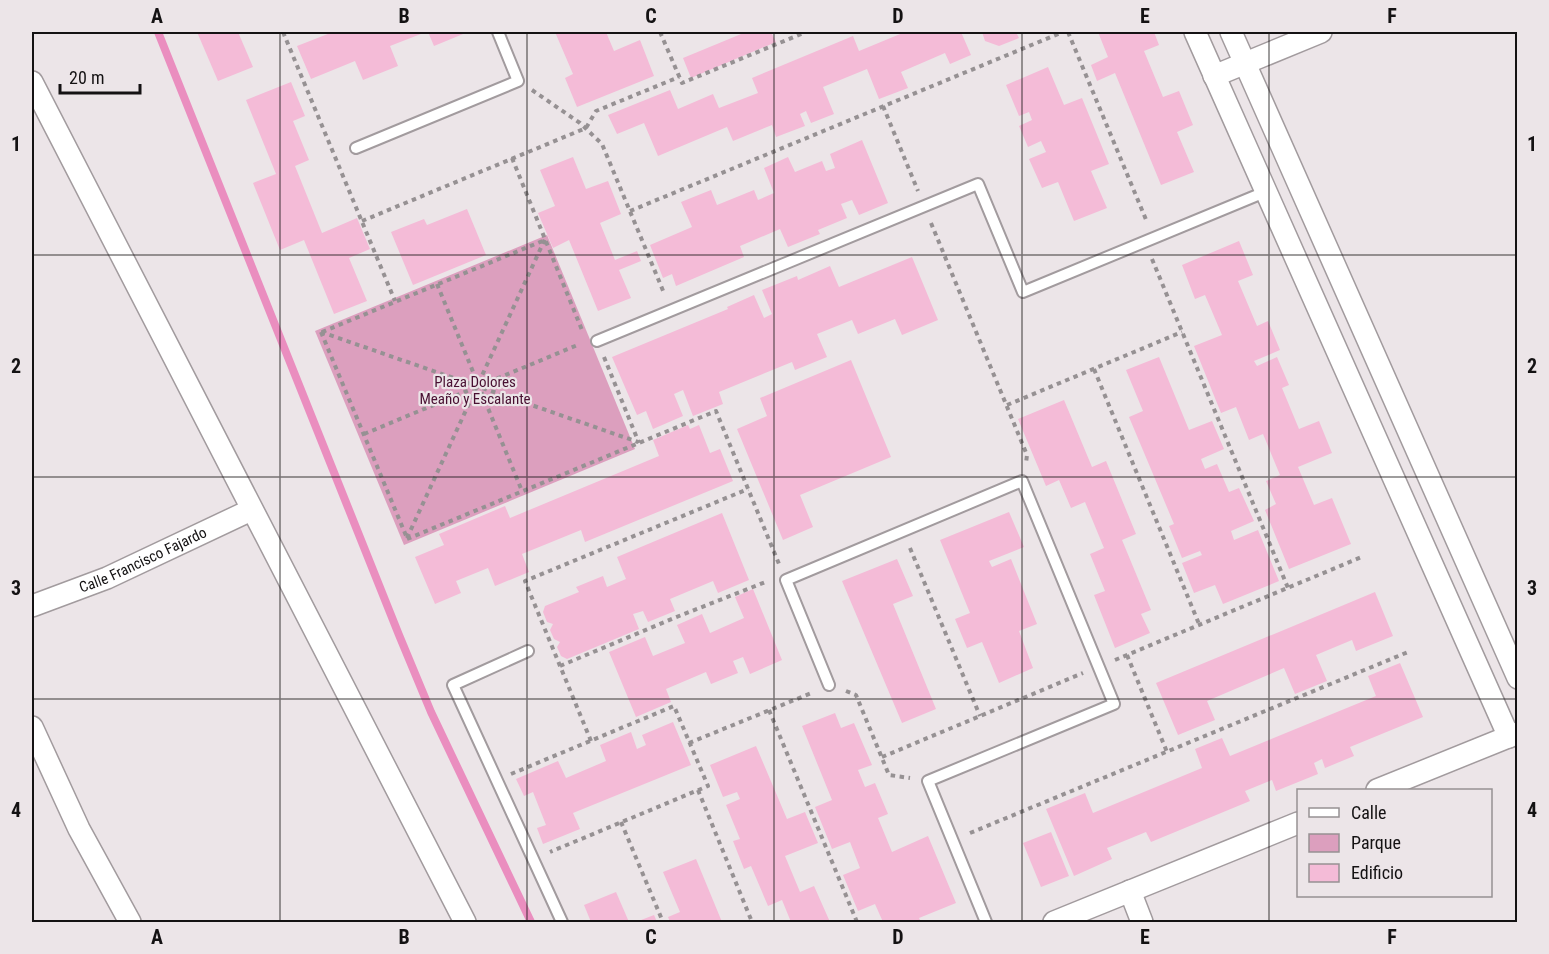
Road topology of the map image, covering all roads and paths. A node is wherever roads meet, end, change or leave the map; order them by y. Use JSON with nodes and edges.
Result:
{"nodes":[{"id":1,"x":284,"y":32,"type":"edge"},
{"id":2,"x":498,"y":32,"type":"edge"},
{"id":3,"x":660,"y":32,"type":"edge"},
{"id":4,"x":806,"y":32,"type":"edge"},
{"id":5,"x":1063,"y":32,"type":"edge"},
{"id":6,"x":1068,"y":32,"type":"edge"},
{"id":7,"x":1195,"y":32,"type":"edge"},
{"id":8,"x":1231,"y":32,"type":"edge"},
{"id":9,"x":1321,"y":32,"type":"edge"},
{"id":10,"x":1245,"y":63,"type":"junction"},
{"id":11,"x":1214,"y":76,"type":"junction"},
{"id":12,"x":679,"y":77,"type":"junction"},
{"id":13,"x":518,"y":81,"type":"junction"},
{"id":14,"x":32,"y":82,"type":"edge"},
{"id":15,"x":883,"y":106,"type":"junction"},
{"id":16,"x":586,"y":128,"type":"junction"},
{"id":17,"x":356,"y":148,"type":"dead end"},
{"id":18,"x":512,"y":158,"type":"junction"},
{"id":19,"x":1265,"y":192,"type":"junction"},
{"id":20,"x":924,"y":206,"type":"junction"},
{"id":21,"x":630,"y":211,"type":"junction"},
{"id":22,"x":362,"y":221,"type":"junction"},
{"id":23,"x":545,"y":239,"type":"junction"},
{"id":24,"x":1149,"y":240,"type":"junction"},
{"id":25,"x":437,"y":284,"type":"junction"},
{"id":26,"x":395,"y":301,"type":"junction"},
{"id":27,"x":671,"y":310,"type":"junction"},
{"id":28,"x":321,"y":332,"type":"junction"},
{"id":29,"x":1182,"y":332,"type":"junction"},
{"id":30,"x":592,"y":342,"type":"junction"},
{"id":31,"x":1094,"y":369,"type":"junction"},
{"id":32,"x":479,"y":386,"type":"junction"},
{"id":33,"x":1007,"y":405,"type":"junction"},
{"id":34,"x":364,"y":434,"type":"junction"},
{"id":35,"x":639,"y":442,"type":"junction"},
{"id":36,"x":1022,"y":481,"type":"junction"},
{"id":37,"x":748,"y":489,"type":"junction"},
{"id":38,"x":522,"y":491,"type":"junction"},
{"id":39,"x":251,"y":510,"type":"junction"},
{"id":40,"x":903,"y":531,"type":"junction"},
{"id":41,"x":407,"y":539,"type":"junction"},
{"id":42,"x":1364,"y":556,"type":"dead end"},
{"id":43,"x":786,"y":580,"type":"junction"},
{"id":44,"x":1288,"y":588,"type":"junction"},
{"id":45,"x":32,"y":606,"type":"edge"},
{"id":46,"x":1199,"y":624,"type":"junction"},
{"id":47,"x":528,"y":651,"type":"dead end"},
{"id":48,"x":1408,"y":652,"type":"dead end"},
{"id":49,"x":1127,"y":655,"type":"junction"},
{"id":50,"x":561,"y":666,"type":"junction"},
{"id":51,"x":1098,"y":666,"type":"junction"},
{"id":52,"x":1518,"y":678,"type":"edge"},
{"id":53,"x":829,"y":685,"type":"junction"},
{"id":54,"x":769,"y":710,"type":"junction"},
{"id":55,"x":980,"y":716,"type":"junction"},
{"id":56,"x":32,"y":727,"type":"edge"},
{"id":57,"x":1513,"y":735,"type":"edge"},
{"id":58,"x":591,"y":741,"type":"junction"},
{"id":59,"x":689,"y":743,"type":"junction"},
{"id":60,"x":1167,"y":752,"type":"junction"},
{"id":61,"x":882,"y":757,"type":"junction"},
{"id":62,"x":497,"y":780,"type":"junction"},
{"id":63,"x":928,"y":781,"type":"junction"},
{"id":64,"x":1379,"y":789,"type":"edge"},
{"id":65,"x":698,"y":790,"type":"junction"},
{"id":66,"x":621,"y":822,"type":"junction"},
{"id":67,"x":1297,"y":824,"type":"edge"},
{"id":68,"x":952,"y":841,"type":"junction"},
{"id":69,"x":533,"y":859,"type":"junction"},
{"id":70,"x":1130,"y":891,"type":"junction"},
{"id":71,"x":130,"y":922,"type":"edge"},
{"id":72,"x":465,"y":922,"type":"edge"},
{"id":73,"x":562,"y":922,"type":"edge"},
{"id":74,"x":663,"y":922,"type":"edge"},
{"id":75,"x":752,"y":922,"type":"edge"},
{"id":76,"x":857,"y":922,"type":"edge"},
{"id":77,"x":986,"y":922,"type":"edge"},
{"id":78,"x":1054,"y":922,"type":"edge"},
{"id":79,"x":1142,"y":922,"type":"edge"}],
"edges":[{"from":1,"to":22,"type":"path"},
{"from":2,"to":13,"type":"lane"},
{"from":3,"to":12,"type":"path"},
{"from":4,"to":12,"type":"path"},
{"from":5,"to":15,"type":"path"},
{"from":6,"to":24,"type":"path"},
{"from":7,"to":11,"type":"street"},
{"from":8,"to":10,"type":"street"},
{"from":9,"to":10,"type":"street"},
{"from":10,"to":11,"type":"street"},
{"from":10,"to":52,"type":"street"},
{"from":11,"to":19,"type":"street"},
{"from":12,"to":16,"type":"path"},
{"from":13,"to":16,"type":"path"},
{"from":13,"to":17,"type":"lane"},
{"from":14,"to":39,"type":"street"},
{"from":15,"to":20,"type":"path"},
{"from":15,"to":21,"type":"path"},
{"from":16,"to":18,"type":"path"},
{"from":16,"to":21,"type":"path"},
{"from":18,"to":22,"type":"path"},
{"from":18,"to":23,"type":"path"},
{"from":19,"to":24,"type":"lane"},
{"from":19,"to":57,"type":"street"},
{"from":20,"to":24,"type":"lane"},
{"from":20,"to":27,"type":"lane"},
{"from":20,"to":33,"type":"path"},
{"from":21,"to":27,"type":"path"},
{"from":22,"to":26,"type":"path"},
{"from":23,"to":25,"type":"path"},
{"from":23,"to":30,"type":"path"},
{"from":23,"to":32,"type":"path"},
{"from":24,"to":29,"type":"path"},
{"from":25,"to":26,"type":"path"},
{"from":25,"to":32,"type":"path"},
{"from":26,"to":28,"type":"path"},
{"from":27,"to":30,"type":"lane"},
{"from":28,"to":32,"type":"path"},
{"from":28,"to":34,"type":"path"},
{"from":29,"to":31,"type":"path"},
{"from":29,"to":44,"type":"path"},
{"from":30,"to":32,"type":"path"},
{"from":30,"to":35,"type":"path"},
{"from":31,"to":33,"type":"path"},
{"from":31,"to":46,"type":"path"},
{"from":32,"to":34,"type":"path"},
{"from":32,"to":35,"type":"path"},
{"from":32,"to":38,"type":"path"},
{"from":32,"to":41,"type":"path"},
{"from":33,"to":36,"type":"path"},
{"from":34,"to":41,"type":"path"},
{"from":35,"to":37,"type":"path"},
{"from":35,"to":38,"type":"path"},
{"from":36,"to":40,"type":"lane"},
{"from":36,"to":51,"type":"lane"},
{"from":37,"to":43,"type":"path"},
{"from":37,"to":50,"type":"path"},
{"from":38,"to":41,"type":"path"},
{"from":39,"to":45,"type":"street","name":"Calle Francisco Fajardo"},
{"from":39,"to":72,"type":"street"},
{"from":40,"to":43,"type":"lane"},
{"from":40,"to":55,"type":"path"},
{"from":42,"to":44,"type":"path"},
{"from":43,"to":50,"type":"path"},
{"from":43,"to":53,"type":"lane"},
{"from":44,"to":46,"type":"path"},
{"from":46,"to":49,"type":"path"},
{"from":47,"to":62,"type":"lane"},
{"from":48,"to":60,"type":"path"},
{"from":49,"to":51,"type":"path"},
{"from":49,"to":60,"type":"path"},
{"from":50,"to":58,"type":"path"},
{"from":51,"to":55,"type":"path"},
{"from":51,"to":63,"type":"lane"},
{"from":53,"to":54,"type":"path"},
{"from":53,"to":61,"type":"path"},
{"from":54,"to":59,"type":"path"},
{"from":54,"to":76,"type":"path"},
{"from":55,"to":61,"type":"path"},
{"from":56,"to":71,"type":"street"},
{"from":57,"to":64,"type":"street"},
{"from":58,"to":59,"type":"path"},
{"from":58,"to":62,"type":"path"},
{"from":59,"to":65,"type":"path"},
{"from":60,"to":68,"type":"path"},
{"from":61,"to":63,"type":"path"},
{"from":62,"to":69,"type":"lane"},
{"from":63,"to":68,"type":"lane"},
{"from":65,"to":66,"type":"path"},
{"from":65,"to":75,"type":"path"},
{"from":66,"to":69,"type":"path"},
{"from":66,"to":74,"type":"path"},
{"from":67,"to":70,"type":"street"},
{"from":68,"to":77,"type":"lane"},
{"from":69,"to":73,"type":"lane"},
{"from":70,"to":78,"type":"street"},
{"from":70,"to":79,"type":"street"}]}
